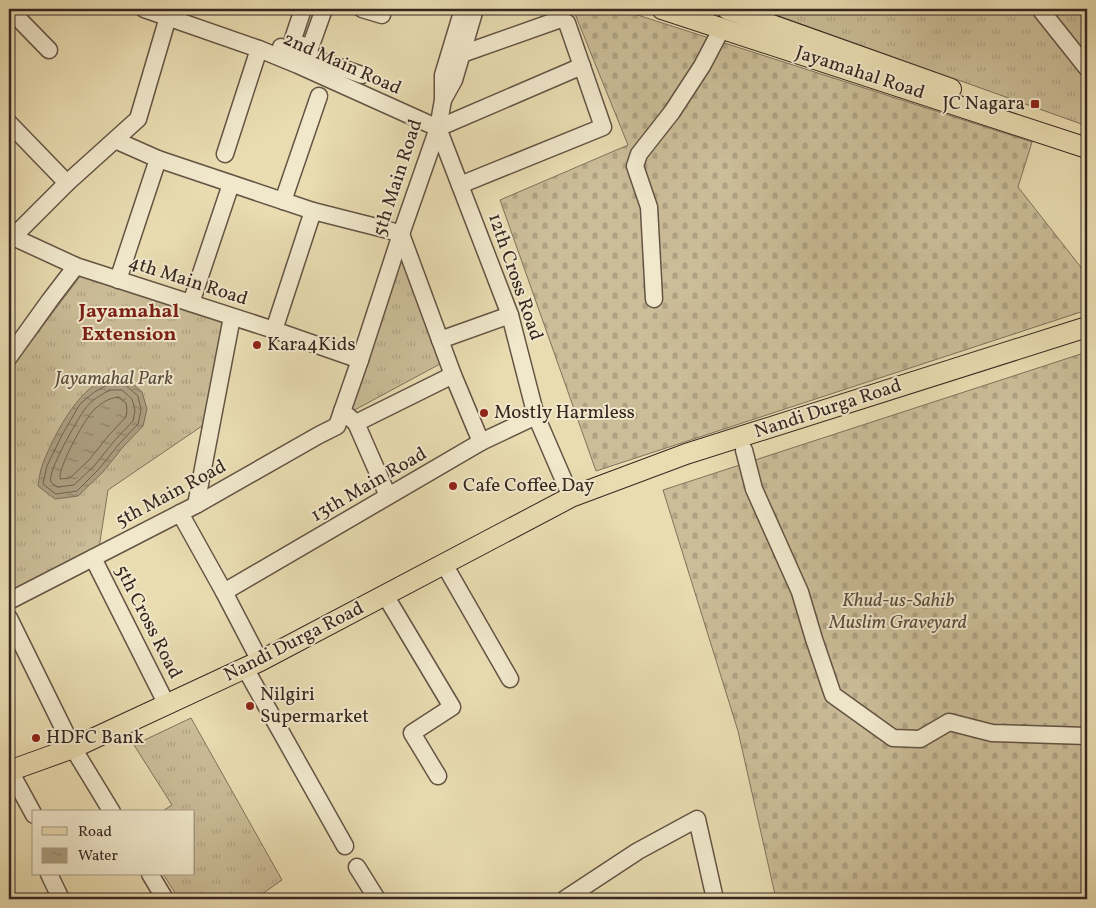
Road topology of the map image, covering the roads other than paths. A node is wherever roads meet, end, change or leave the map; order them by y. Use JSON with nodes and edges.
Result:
{"nodes":[{"id":1,"x":9,"y":9,"type":"edge"},
{"id":2,"x":144,"y":9,"type":"edge"},
{"id":3,"x":303,"y":9,"type":"edge"},
{"id":4,"x":324,"y":9,"type":"edge"},
{"id":5,"x":362,"y":9,"type":"edge"},
{"id":6,"x":464,"y":9,"type":"edge"},
{"id":7,"x":475,"y":9,"type":"edge"},
{"id":8,"x":662,"y":9,"type":"edge"},
{"id":9,"x":727,"y":9,"type":"edge"},
{"id":10,"x":1040,"y":9,"type":"edge"},
{"id":11,"x":382,"y":15,"type":"dead end"},
{"id":12,"x":168,"y":17,"type":"junction"},
{"id":13,"x":722,"y":28,"type":"junction"},
{"id":14,"x":235,"y":32,"type":"dead end"},
{"id":15,"x":259,"y":49,"type":"junction"},
{"id":16,"x":49,"y":50,"type":"dead end"},
{"id":17,"x":462,"y":54,"type":"junction"},
{"id":18,"x":302,"y":55,"type":"junction"},
{"id":19,"x":582,"y":66,"type":"junction"},
{"id":20,"x":1087,"y":68,"type":"edge"},
{"id":21,"x":362,"y":74,"type":"dead end"},
{"id":22,"x":319,"y":96,"type":"dead end"},
{"id":23,"x":443,"y":100,"type":"junction"},
{"id":24,"x":9,"y":123,"type":"edge"},
{"id":25,"x":438,"y":128,"type":"junction"},
{"id":26,"x":1087,"y":137,"type":"edge"},
{"id":27,"x":115,"y":140,"type":"junction"},
{"id":28,"x":1087,"y":148,"type":"edge"},
{"id":29,"x":225,"y":154,"type":"dead end"},
{"id":30,"x":158,"y":159,"type":"junction"},
{"id":31,"x":67,"y":183,"type":"junction"},
{"id":32,"x":231,"y":184,"type":"junction"},
{"id":33,"x":460,"y":184,"type":"junction"},
{"id":34,"x":283,"y":201,"type":"junction"},
{"id":35,"x":313,"y":212,"type":"junction"},
{"id":36,"x":401,"y":234,"type":"junction"},
{"id":37,"x":10,"y":236,"type":"edge"},
{"id":38,"x":76,"y":266,"type":"junction"},
{"id":39,"x":118,"y":280,"type":"junction"},
{"id":40,"x":654,"y":299,"type":"dead end"},
{"id":41,"x":191,"y":303,"type":"junction"},
{"id":42,"x":510,"y":316,"type":"junction"},
{"id":43,"x":232,"y":317,"type":"junction"},
{"id":44,"x":1087,"y":327,"type":"edge"},
{"id":45,"x":274,"y":330,"type":"junction"},
{"id":46,"x":440,"y":340,"type":"junction"},
{"id":47,"x":1087,"y":341,"type":"edge"},
{"id":48,"x":9,"y":357,"type":"edge"},
{"id":49,"x":360,"y":360,"type":"junction"},
{"id":50,"x":453,"y":375,"type":"junction"},
{"id":51,"x":342,"y":411,"type":"junction"},
{"id":52,"x":536,"y":416,"type":"junction"},
{"id":53,"x":356,"y":423,"type":"junction"},
{"id":54,"x":481,"y":442,"type":"junction"},
{"id":55,"x":744,"y":450,"type":"junction"},
{"id":56,"x":388,"y":496,"type":"junction"},
{"id":57,"x":571,"y":497,"type":"junction"},
{"id":58,"x":196,"y":505,"type":"junction"},
{"id":59,"x":180,"y":513,"type":"junction"},
{"id":60,"x":93,"y":558,"type":"junction"},
{"id":61,"x":444,"y":564,"type":"junction"},
{"id":62,"x":224,"y":592,"type":"junction"},
{"id":63,"x":385,"y":595,"type":"junction"},
{"id":64,"x":9,"y":601,"type":"edge"},
{"id":65,"x":9,"y":618,"type":"edge"},
{"id":66,"x":252,"y":665,"type":"junction"},
{"id":67,"x":510,"y":679,"type":"dead end"},
{"id":68,"x":166,"y":705,"type":"junction"},
{"id":69,"x":1087,"y":736,"type":"edge"},
{"id":70,"x":73,"y":748,"type":"junction"},
{"id":71,"x":9,"y":771,"type":"edge"},
{"id":72,"x":438,"y":776,"type":"dead end"},
{"id":73,"x":15,"y":793,"type":"edge"},
{"id":74,"x":111,"y":810,"type":"edge"},
{"id":75,"x":32,"y":813,"type":"edge"},
{"id":76,"x":345,"y":846,"type":"dead end"},
{"id":77,"x":357,"y":867,"type":"dead end"},
{"id":78,"x":50,"y":876,"type":"edge"},
{"id":79,"x":151,"y":876,"type":"edge"},
{"id":80,"x":61,"y":899,"type":"edge"},
{"id":81,"x":165,"y":899,"type":"edge"},
{"id":82,"x":377,"y":899,"type":"edge"},
{"id":83,"x":565,"y":899,"type":"edge"},
{"id":84,"x":715,"y":899,"type":"edge"}],
"edges":[{"from":1,"to":16,"type":"street"},
{"from":2,"to":12,"type":"street","name":"2nd Main Road"},
{"from":3,"to":18,"type":"street"},
{"from":4,"to":18,"type":"street"},
{"from":5,"to":11,"type":"street"},
{"from":6,"to":23,"type":"street","name":"5th Main Road"},
{"from":7,"to":17,"type":"street","name":"5th Main Road"},
{"from":8,"to":13,"type":"main road","name":"Jayamahal Road"},
{"from":9,"to":26,"type":"main road","name":"Jayamahal Road"},
{"from":10,"to":20,"type":"street"},
{"from":12,"to":15,"type":"street","name":"2nd Main Road"},
{"from":12,"to":27,"type":"street"},
{"from":13,"to":28,"type":"main road","name":"Jayamahal Road"},
{"from":13,"to":40,"type":"street"},
{"from":14,"to":18,"type":"street"},
{"from":15,"to":18,"type":"street","name":"2nd Main Road"},
{"from":15,"to":29,"type":"street"},
{"from":17,"to":19,"type":"street"},
{"from":17,"to":23,"type":"street","name":"5th Main Road"},
{"from":18,"to":21,"type":"street"},
{"from":18,"to":25,"type":"street","name":"2nd Main Road"},
{"from":19,"to":25,"type":"street"},
{"from":19,"to":33,"type":"street"},
{"from":22,"to":34,"type":"street"},
{"from":23,"to":25,"type":"street","name":"5th Main Road"},
{"from":24,"to":31,"type":"street"},
{"from":25,"to":33,"type":"street","name":"12th Cross Road"},
{"from":25,"to":36,"type":"street","name":"5th Main Road"},
{"from":27,"to":30,"type":"street"},
{"from":27,"to":31,"type":"street"},
{"from":30,"to":32,"type":"street"},
{"from":30,"to":39,"type":"street"},
{"from":31,"to":37,"type":"street"},
{"from":32,"to":34,"type":"street"},
{"from":32,"to":41,"type":"street"},
{"from":33,"to":42,"type":"street","name":"12th Cross Road"},
{"from":34,"to":35,"type":"street"},
{"from":35,"to":36,"type":"street"},
{"from":35,"to":45,"type":"street"},
{"from":36,"to":46,"type":"street"},
{"from":36,"to":49,"type":"street","name":"5th Main Road"},
{"from":37,"to":38,"type":"street","name":"4th Main Road"},
{"from":38,"to":39,"type":"street","name":"4th Main Road"},
{"from":38,"to":48,"type":"street"},
{"from":39,"to":41,"type":"street","name":"4th Main Road"},
{"from":41,"to":43,"type":"street","name":"4th Main Road"},
{"from":42,"to":46,"type":"street"},
{"from":42,"to":52,"type":"street","name":"12th Cross Road"},
{"from":43,"to":45,"type":"street","name":"4th Main Road"},
{"from":43,"to":58,"type":"street"},
{"from":44,"to":57,"type":"main road","name":"Nandi Durga Road"},
{"from":45,"to":49,"type":"street","name":"4th Main Road"},
{"from":46,"to":50,"type":"street"},
{"from":47,"to":55,"type":"main road","name":"Nandi Durga Road"},
{"from":49,"to":51,"type":"street","name":"5th Main Road"},
{"from":50,"to":53,"type":"street"},
{"from":50,"to":54,"type":"street"},
{"from":51,"to":53,"type":"street"},
{"from":51,"to":58,"type":"street","name":"5th Main Road"},
{"from":52,"to":54,"type":"street","name":"13th Main Road"},
{"from":52,"to":57,"type":"street","name":"12th Cross Road"},
{"from":53,"to":56,"type":"street"},
{"from":54,"to":56,"type":"street","name":"13th Main Road"},
{"from":55,"to":57,"type":"main road","name":"Nandi Durga Road"},
{"from":55,"to":69,"type":"street"},
{"from":56,"to":62,"type":"street","name":"13th Main Road"},
{"from":57,"to":61,"type":"main road","name":"Nandi Durga Road"},
{"from":58,"to":59,"type":"street","name":"5th Main Road"},
{"from":59,"to":60,"type":"street","name":"5th Main Road"},
{"from":59,"to":62,"type":"street"},
{"from":60,"to":64,"type":"street","name":"5th Main Road"},
{"from":60,"to":68,"type":"street","name":"5th Cross Road"},
{"from":61,"to":63,"type":"main road","name":"Nandi Durga Road"},
{"from":61,"to":67,"type":"street"},
{"from":62,"to":66,"type":"street"},
{"from":63,"to":66,"type":"main road","name":"Nandi Durga Road"},
{"from":63,"to":72,"type":"street"},
{"from":65,"to":70,"type":"street"},
{"from":66,"to":68,"type":"main road","name":"Nandi Durga Road"},
{"from":66,"to":76,"type":"street"},
{"from":68,"to":70,"type":"main road","name":"Nandi Durga Road"},
{"from":70,"to":71,"type":"main road","name":"Nandi Durga Road"},
{"from":70,"to":74,"type":"street"},
{"from":71,"to":73,"type":"street"},
{"from":73,"to":75,"type":"street"},
{"from":77,"to":82,"type":"street"},
{"from":78,"to":80,"type":"street"},
{"from":79,"to":81,"type":"street"},
{"from":83,"to":84,"type":"street"}]}
